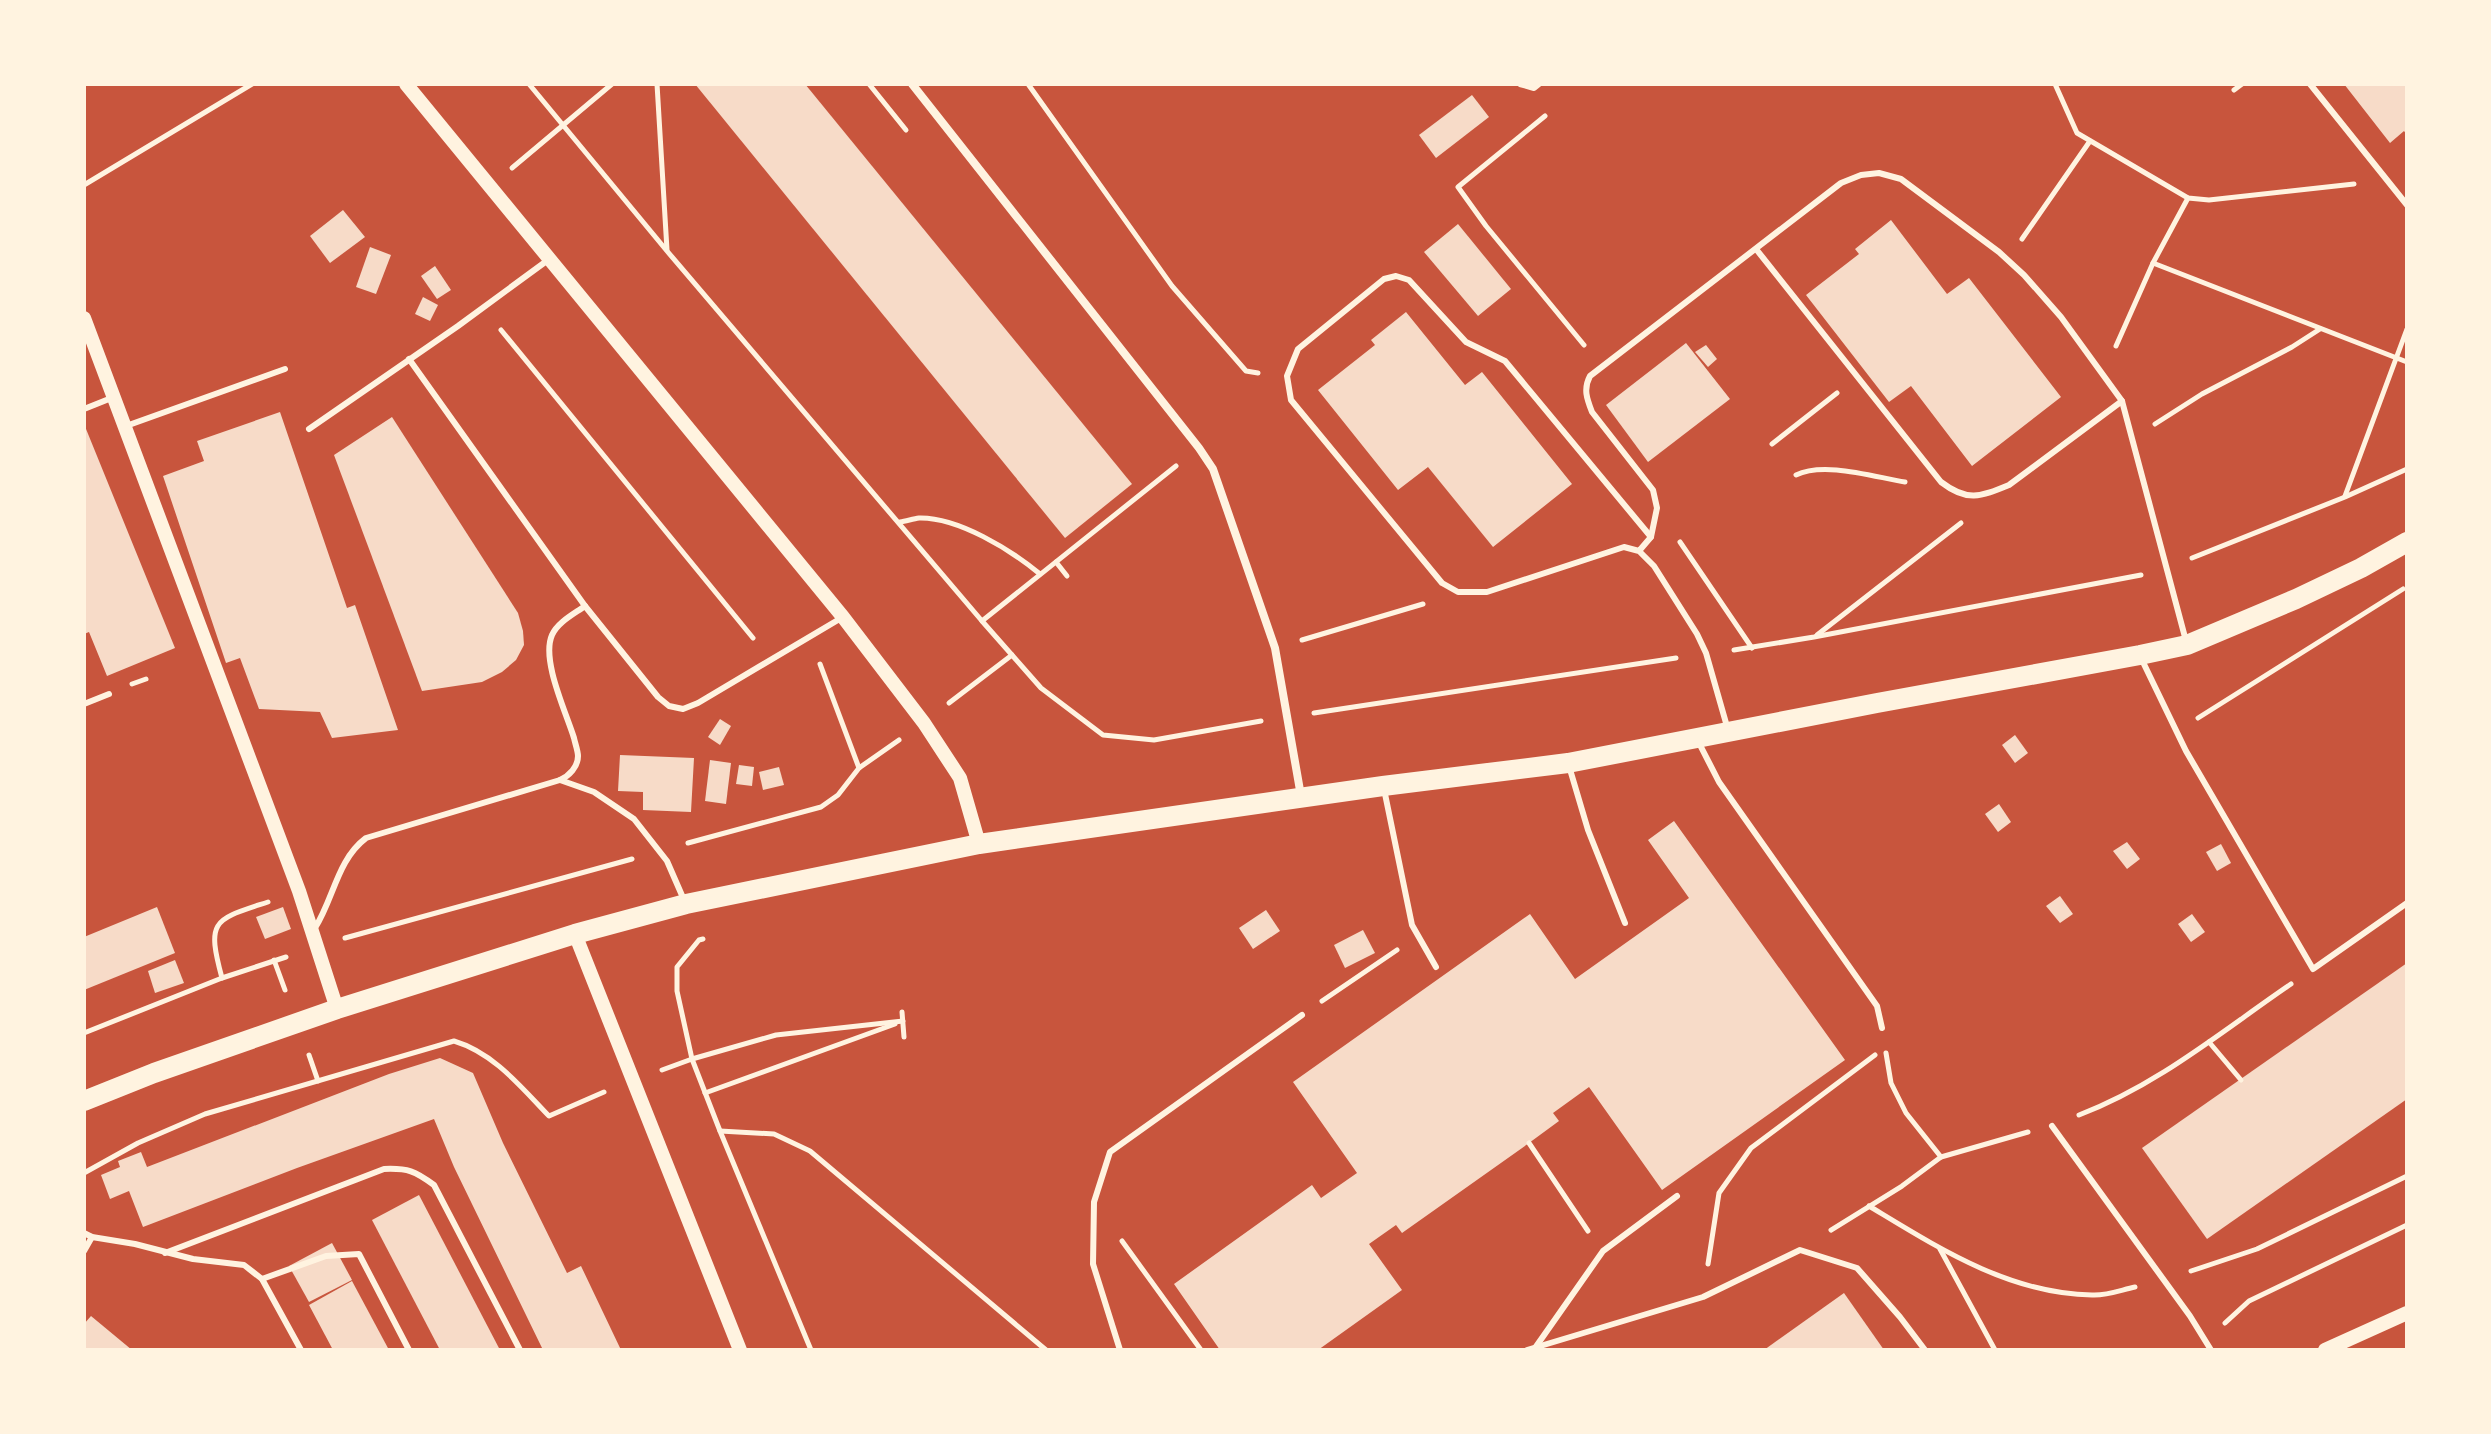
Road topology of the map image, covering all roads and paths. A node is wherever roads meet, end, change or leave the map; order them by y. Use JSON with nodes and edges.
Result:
{"nodes":[{"id":1,"x":252,"y":84,"type":"edge"},
{"id":2,"x":406,"y":84,"type":"edge"},
{"id":3,"x":529,"y":84,"type":"edge"},
{"id":4,"x":612,"y":84,"type":"edge"},
{"id":5,"x":657,"y":84,"type":"edge"},
{"id":6,"x":912,"y":84,"type":"edge"},
{"id":7,"x":1028,"y":84,"type":"edge"},
{"id":8,"x":1520,"y":84,"type":"edge"},
{"id":9,"x":1539,"y":84,"type":"edge"},
{"id":10,"x":2064,"y":84,"type":"edge"},
{"id":11,"x":2242,"y":84,"type":"edge"},
{"id":12,"x":2310,"y":84,"type":"edge"},
{"id":13,"x":2056,"y":87,"type":"edge"},
{"id":14,"x":2234,"y":90,"type":"dead end"},
{"id":15,"x":1551,"y":112,"type":"dead end"},
{"id":16,"x":562,"y":125,"type":"junction"},
{"id":17,"x":2090,"y":141,"type":"junction"},
{"id":18,"x":2387,"y":180,"type":"junction"},
{"id":19,"x":84,"y":185,"type":"edge"},
{"id":20,"x":490,"y":186,"type":"junction"},
{"id":21,"x":2188,"y":198,"type":"junction"},
{"id":22,"x":2407,"y":205,"type":"edge"},
{"id":23,"x":1756,"y":249,"type":"junction"},
{"id":24,"x":667,"y":251,"type":"junction"},
{"id":25,"x":2007,"y":258,"type":"junction"},
{"id":26,"x":550,"y":259,"type":"junction"},
{"id":27,"x":2153,"y":263,"type":"junction"},
{"id":28,"x":482,"y":307,"type":"junction"},
{"id":29,"x":84,"y":318,"type":"edge"},
{"id":30,"x":2320,"y":328,"type":"junction"},
{"id":31,"x":2407,"y":329,"type":"edge"},
{"id":32,"x":2396,"y":357,"type":"junction"},
{"id":33,"x":409,"y":359,"type":"junction"},
{"id":34,"x":2407,"y":362,"type":"edge"},
{"id":35,"x":1601,"y":366,"type":"junction"},
{"id":36,"x":285,"y":369,"type":"dead end"},
{"id":37,"x":1287,"y":376,"type":"junction"},
{"id":38,"x":2103,"y":376,"type":"junction"},
{"id":39,"x":1837,"y":393,"type":"dead end"},
{"id":40,"x":115,"y":397,"type":"junction"},
{"id":41,"x":2122,"y":401,"type":"junction"},
{"id":42,"x":84,"y":409,"type":"edge"},
{"id":43,"x":126,"y":426,"type":"junction"},
{"id":44,"x":309,"y":429,"type":"dead end"},
{"id":45,"x":2131,"y":439,"type":"junction"},
{"id":46,"x":1772,"y":444,"type":"dead end"},
{"id":47,"x":1199,"y":448,"type":"junction"},
{"id":48,"x":2407,"y":469,"type":"edge"},
{"id":49,"x":1796,"y":475,"type":"dead end"},
{"id":50,"x":1941,"y":482,"type":"junction"},
{"id":51,"x":2009,"y":485,"type":"junction"},
{"id":52,"x":2345,"y":497,"type":"junction"},
{"id":53,"x":899,"y":522,"type":"junction"},
{"id":54,"x":1651,"y":537,"type":"junction"},
{"id":55,"x":2407,"y":542,"type":"edge"},
{"id":56,"x":1639,"y":551,"type":"junction"},
{"id":57,"x":1688,"y":553,"type":"dead end"},
{"id":58,"x":1056,"y":562,"type":"junction"},
{"id":59,"x":2166,"y":568,"type":"junction"},
{"id":60,"x":1040,"y":574,"type":"junction"},
{"id":61,"x":1067,"y":576,"type":"dead end"},
{"id":62,"x":2407,"y":586,"type":"edge"},
{"id":63,"x":585,"y":606,"type":"junction"},
{"id":64,"x":1398,"y":613,"type":"dead end"},
{"id":65,"x":843,"y":617,"type":"junction"},
{"id":66,"x":982,"y":621,"type":"junction"},
{"id":67,"x":810,"y":637,"type":"junction"},
{"id":68,"x":1814,"y":637,"type":"junction"},
{"id":69,"x":2187,"y":645,"type":"junction"},
{"id":70,"x":1275,"y":648,"type":"junction"},
{"id":71,"x":1752,"y":648,"type":"junction"},
{"id":72,"x":1706,"y":653,"type":"junction"},
{"id":73,"x":1012,"y":655,"type":"junction"},
{"id":74,"x":2140,"y":655,"type":"junction"},
{"id":75,"x":772,"y":660,"type":"junction"},
{"id":76,"x":109,"y":694,"type":"dead end"},
{"id":77,"x":84,"y":704,"type":"edge"},
{"id":78,"x":1289,"y":717,"type":"junction"},
{"id":79,"x":924,"y":723,"type":"junction"},
{"id":80,"x":2176,"y":731,"type":"junction"},
{"id":81,"x":1729,"y":733,"type":"junction"},
{"id":82,"x":1697,"y":739,"type":"junction"},
{"id":83,"x":1568,"y":763,"type":"junction"},
{"id":84,"x":859,"y":768,"type":"junction"},
{"id":85,"x":560,"y":780,"type":"junction"},
{"id":86,"x":1383,"y":786,"type":"junction"},
{"id":87,"x":1301,"y":797,"type":"junction"},
{"id":88,"x":979,"y":844,"type":"junction"},
{"id":89,"x":658,"y":851,"type":"junction"},
{"id":90,"x":299,"y":891,"type":"junction"},
{"id":91,"x":2407,"y":903,"type":"edge"},
{"id":92,"x":686,"y":904,"type":"junction"},
{"id":93,"x":1625,"y":923,"type":"dead end"},
{"id":94,"x":311,"y":928,"type":"junction"},
{"id":95,"x":575,"y":934,"type":"junction"},
{"id":96,"x":1418,"y":935,"type":"junction"},
{"id":97,"x":712,"y":937,"type":"dead end"},
{"id":98,"x":318,"y":945,"type":"junction"},
{"id":99,"x":1436,"y":967,"type":"dead end"},
{"id":100,"x":222,"y":978,"type":"junction"},
{"id":101,"x":1341,"y":988,"type":"dead end"},
{"id":102,"x":337,"y":1009,"type":"junction"},
{"id":103,"x":902,"y":1012,"type":"dead end"},
{"id":104,"x":1302,"y":1015,"type":"dead end"},
{"id":105,"x":903,"y":1021,"type":"junction"},
{"id":106,"x":1882,"y":1028,"type":"dead end"},
{"id":107,"x":84,"y":1033,"type":"edge"},
{"id":108,"x":904,"y":1037,"type":"dead end"},
{"id":109,"x":2209,"y":1042,"type":"dead end"},
{"id":110,"x":692,"y":1059,"type":"junction"},
{"id":111,"x":2241,"y":1080,"type":"dead end"},
{"id":112,"x":633,"y":1081,"type":"junction"},
{"id":113,"x":705,"y":1093,"type":"junction"},
{"id":114,"x":84,"y":1101,"type":"edge"},
{"id":115,"x":2052,"y":1126,"type":"dead end"},
{"id":116,"x":720,"y":1131,"type":"junction"},
{"id":117,"x":1529,"y":1143,"type":"dead end"},
{"id":118,"x":1941,"y":1157,"type":"dead end"},
{"id":119,"x":84,"y":1173,"type":"edge"},
{"id":120,"x":1677,"y":1196,"type":"dead end"},
{"id":121,"x":1094,"y":1202,"type":"junction"},
{"id":122,"x":2407,"y":1225,"type":"edge"},
{"id":123,"x":84,"y":1233,"type":"edge"},
{"id":124,"x":92,"y":1237,"type":"junction"},
{"id":125,"x":1940,"y":1248,"type":"dead end"},
{"id":126,"x":84,"y":1251,"type":"edge"},
{"id":127,"x":1603,"y":1251,"type":"junction"},
{"id":128,"x":165,"y":1253,"type":"junction"},
{"id":129,"x":262,"y":1279,"type":"junction"},
{"id":130,"x":1703,"y":1297,"type":"junction"},
{"id":131,"x":2407,"y":1313,"type":"edge"},
{"id":132,"x":2202,"y":1334,"type":"junction"},
{"id":133,"x":1531,"y":1349,"type":"edge"},
{"id":134,"x":301,"y":1350,"type":"edge"},
{"id":135,"x":409,"y":1350,"type":"edge"},
{"id":136,"x":520,"y":1350,"type":"edge"},
{"id":137,"x":740,"y":1350,"type":"edge"},
{"id":138,"x":811,"y":1350,"type":"edge"},
{"id":139,"x":1046,"y":1350,"type":"edge"},
{"id":140,"x":1120,"y":1350,"type":"edge"},
{"id":141,"x":1201,"y":1350,"type":"edge"},
{"id":142,"x":1925,"y":1350,"type":"edge"},
{"id":143,"x":1995,"y":1350,"type":"edge"},
{"id":144,"x":2211,"y":1350,"type":"edge"},
{"id":145,"x":2325,"y":1350,"type":"edge"}],
"edges":[{"from":1,"to":19,"type":"path"},
{"from":2,"to":20,"type":"street"},
{"from":3,"to":16,"type":"path"},
{"from":4,"to":16,"type":"path"},
{"from":5,"to":24,"type":"path"},
{"from":6,"to":47,"type":"street"},
{"from":7,"to":37,"type":"path"},
{"from":8,"to":9,"type":"lane"},
{"from":10,"to":13,"type":"path"},
{"from":11,"to":14,"type":"path"},
{"from":12,"to":18,"type":"lane"},
{"from":13,"to":17,"type":"path"},
{"from":15,"to":35,"type":"path"},
{"from":16,"to":20,"type":"path"},
{"from":16,"to":24,"type":"path"},
{"from":17,"to":21,"type":"path"},
{"from":17,"to":25,"type":"path"},
{"from":18,"to":21,"type":"path"},
{"from":18,"to":22,"type":"lane"},
{"from":20,"to":26,"type":"street"},
{"from":21,"to":27,"type":"path"},
{"from":23,"to":25,"type":"lane"},
{"from":23,"to":35,"type":"lane"},
{"from":23,"to":50,"type":"lane"},
{"from":24,"to":53,"type":"path"},
{"from":25,"to":38,"type":"lane"},
{"from":26,"to":28,"type":"lane"},
{"from":26,"to":65,"type":"street"},
{"from":27,"to":30,"type":"path"},
{"from":27,"to":38,"type":"path"},
{"from":28,"to":33,"type":"lane"},
{"from":28,"to":75,"type":"path"},
{"from":29,"to":40,"type":"street"},
{"from":30,"to":32,"type":"path"},
{"from":30,"to":45,"type":"path"},
{"from":31,"to":32,"type":"path"},
{"from":32,"to":34,"type":"path"},
{"from":32,"to":52,"type":"path"},
{"from":33,"to":44,"type":"lane"},
{"from":33,"to":63,"type":"lane"},
{"from":35,"to":54,"type":"lane"},
{"from":36,"to":43,"type":"lane"},
{"from":37,"to":54,"type":"lane"},
{"from":37,"to":56,"type":"lane"},
{"from":38,"to":41,"type":"lane"},
{"from":39,"to":46,"type":"path"},
{"from":40,"to":42,"type":"lane"},
{"from":40,"to":43,"type":"street"},
{"from":41,"to":45,"type":"lane"},
{"from":41,"to":51,"type":"lane"},
{"from":43,"to":90,"type":"street"},
{"from":45,"to":59,"type":"lane"},
{"from":47,"to":58,"type":"path"},
{"from":47,"to":70,"type":"street"},
{"from":48,"to":52,"type":"path"},
{"from":49,"to":50,"type":"path"},
{"from":50,"to":51,"type":"lane"},
{"from":51,"to":68,"type":"path"},
{"from":52,"to":59,"type":"path"},
{"from":53,"to":60,"type":"path"},
{"from":53,"to":66,"type":"path"},
{"from":54,"to":56,"type":"lane"},
{"from":55,"to":69,"type":"main road"},
{"from":56,"to":72,"type":"lane"},
{"from":57,"to":71,"type":"path"},
{"from":58,"to":60,"type":"path"},
{"from":58,"to":61,"type":"path"},
{"from":59,"to":68,"type":"path"},
{"from":59,"to":69,"type":"lane"},
{"from":60,"to":66,"type":"path"},
{"from":62,"to":80,"type":"path"},
{"from":63,"to":75,"type":"lane"},
{"from":63,"to":85,"type":"lane"},
{"from":64,"to":70,"type":"path"},
{"from":65,"to":67,"type":"lane"},
{"from":65,"to":79,"type":"street"},
{"from":66,"to":73,"type":"path"},
{"from":67,"to":75,"type":"lane"},
{"from":67,"to":84,"type":"path"},
{"from":68,"to":71,"type":"path"},
{"from":69,"to":74,"type":"main road"},
{"from":70,"to":78,"type":"street"},
{"from":71,"to":72,"type":"path"},
{"from":72,"to":78,"type":"path"},
{"from":72,"to":81,"type":"lane"},
{"from":73,"to":78,"type":"path"},
{"from":73,"to":79,"type":"path"},
{"from":74,"to":80,"type":"lane"},
{"from":74,"to":81,"type":"main road"},
{"from":76,"to":77,"type":"lane"},
{"from":78,"to":87,"type":"street"},
{"from":79,"to":84,"type":"path"},
{"from":79,"to":88,"type":"street"},
{"from":80,"to":91,"type":"lane"},
{"from":81,"to":82,"type":"main road"},
{"from":82,"to":83,"type":"main road"},
{"from":82,"to":106,"type":"lane"},
{"from":83,"to":86,"type":"main road"},
{"from":83,"to":93,"type":"lane"},
{"from":84,"to":89,"type":"path"},
{"from":85,"to":89,"type":"lane"},
{"from":85,"to":94,"type":"lane"},
{"from":86,"to":87,"type":"main road"},
{"from":86,"to":96,"type":"lane"},
{"from":87,"to":88,"type":"main road"},
{"from":88,"to":92,"type":"main road"},
{"from":89,"to":92,"type":"lane"},
{"from":89,"to":98,"type":"path"},
{"from":90,"to":94,"type":"street"},
{"from":90,"to":100,"type":"path"},
{"from":92,"to":95,"type":"main road"},
{"from":94,"to":98,"type":"street"},
{"from":95,"to":102,"type":"main road"},
{"from":95,"to":112,"type":"street"},
{"from":96,"to":99,"type":"lane"},
{"from":96,"to":101,"type":"path"},
{"from":97,"to":110,"type":"path"},
{"from":98,"to":100,"type":"path"},
{"from":98,"to":102,"type":"street"},
{"from":100,"to":107,"type":"path"},
{"from":102,"to":114,"type":"main road"},
{"from":103,"to":105,"type":"path"},
{"from":104,"to":121,"type":"lane"},
{"from":105,"to":108,"type":"path"},
{"from":105,"to":110,"type":"path"},
{"from":105,"to":113,"type":"path"},
{"from":109,"to":111,"type":"path"},
{"from":110,"to":112,"type":"path"},
{"from":110,"to":113,"type":"path"},
{"from":112,"to":119,"type":"path"},
{"from":112,"to":137,"type":"street"},
{"from":113,"to":116,"type":"path"},
{"from":115,"to":132,"type":"lane"},
{"from":116,"to":138,"type":"path"},
{"from":116,"to":139,"type":"path"},
{"from":117,"to":127,"type":"path"},
{"from":118,"to":130,"type":"path"},
{"from":120,"to":127,"type":"lane"},
{"from":121,"to":140,"type":"lane"},
{"from":121,"to":141,"type":"path"},
{"from":122,"to":132,"type":"path"},
{"from":123,"to":124,"type":"lane"},
{"from":124,"to":126,"type":"lane"},
{"from":124,"to":128,"type":"lane"},
{"from":125,"to":143,"type":"path"},
{"from":127,"to":133,"type":"lane"},
{"from":128,"to":129,"type":"lane"},
{"from":128,"to":136,"type":"lane"},
{"from":129,"to":134,"type":"lane"},
{"from":129,"to":135,"type":"lane"},
{"from":130,"to":133,"type":"lane"},
{"from":130,"to":142,"type":"lane"},
{"from":131,"to":145,"type":"street"},
{"from":132,"to":144,"type":"lane"}]}
